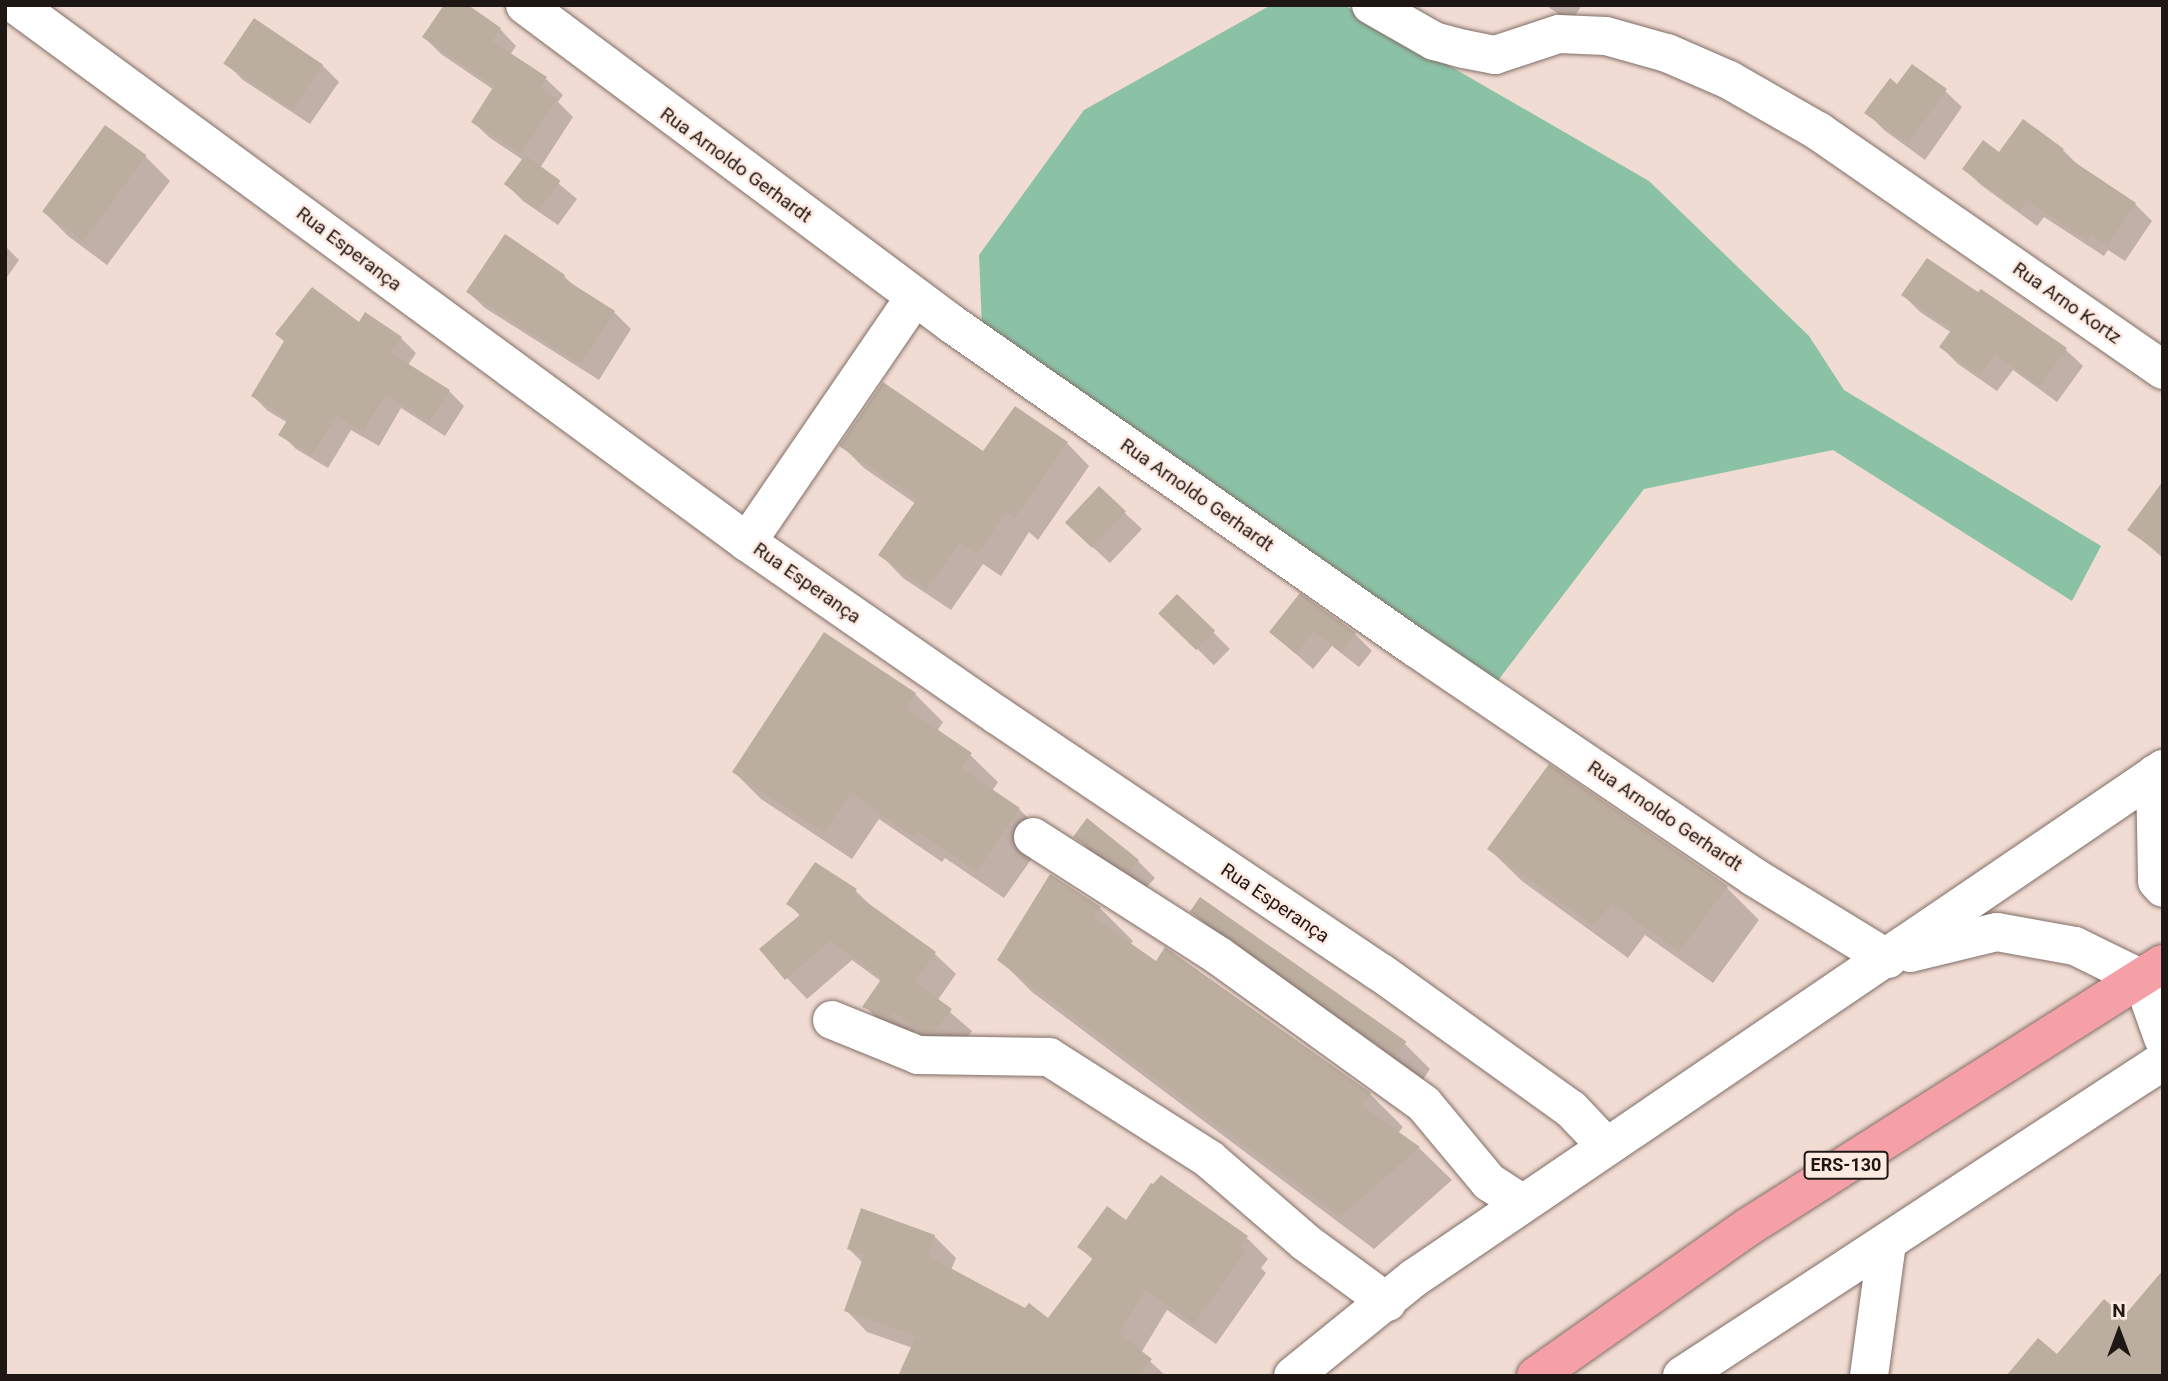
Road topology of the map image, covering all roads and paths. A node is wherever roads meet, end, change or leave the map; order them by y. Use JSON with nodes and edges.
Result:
{"nodes":[{"id":1,"x":16,"y":5,"type":"edge"},
{"id":2,"x":525,"y":5,"type":"edge"},
{"id":3,"x":1371,"y":5,"type":"edge"},
{"id":4,"x":915,"y":298,"type":"junction"},
{"id":5,"x":2163,"y":370,"type":"edge"},
{"id":6,"x":747,"y":542,"type":"junction"},
{"id":7,"x":2159,"y":772,"type":"edge"},
{"id":8,"x":1033,"y":837,"type":"dead end"},
{"id":9,"x":2163,"y":888,"type":"edge"},
{"id":10,"x":1888,"y":959,"type":"junction"},
{"id":11,"x":2152,"y":971,"type":"edge"},
{"id":12,"x":832,"y":1020,"type":"dead end"},
{"id":13,"x":2163,"y":1038,"type":"edge"},
{"id":14,"x":2163,"y":1061,"type":"edge"},
{"id":15,"x":1607,"y":1147,"type":"junction"},
{"id":16,"x":1523,"y":1204,"type":"junction"},
{"id":17,"x":1886,"y":1242,"type":"junction"},
{"id":18,"x":1387,"y":1302,"type":"junction"},
{"id":19,"x":1293,"y":1376,"type":"edge"},
{"id":20,"x":1536,"y":1376,"type":"edge"},
{"id":21,"x":1682,"y":1376,"type":"edge"},
{"id":22,"x":1869,"y":1376,"type":"edge"}],
"edges":[{"from":1,"to":6,"type":"street","name":"Rua Esperança"},
{"from":2,"to":4,"type":"street","name":"Rua Arnoldo Gerhardt"},
{"from":3,"to":5,"type":"street","name":"Rua Arno Kortz"},
{"from":4,"to":6,"type":"street"},
{"from":4,"to":10,"type":"street","name":"Rua Arnoldo Gerhardt"},
{"from":6,"to":15,"type":"street","name":"Rua Esperança"},
{"from":7,"to":9,"type":"street"},
{"from":7,"to":10,"type":"street"},
{"from":8,"to":16,"type":"street"},
{"from":10,"to":11,"type":"street"},
{"from":10,"to":15,"type":"street"},
{"from":11,"to":13,"type":"street"},
{"from":11,"to":20,"type":"main road","number":"ERS-130"},
{"from":12,"to":18,"type":"street"},
{"from":14,"to":17,"type":"street"},
{"from":15,"to":16,"type":"street"},
{"from":16,"to":18,"type":"street"},
{"from":17,"to":21,"type":"street"},
{"from":17,"to":22,"type":"street"},
{"from":18,"to":19,"type":"street"}]}
